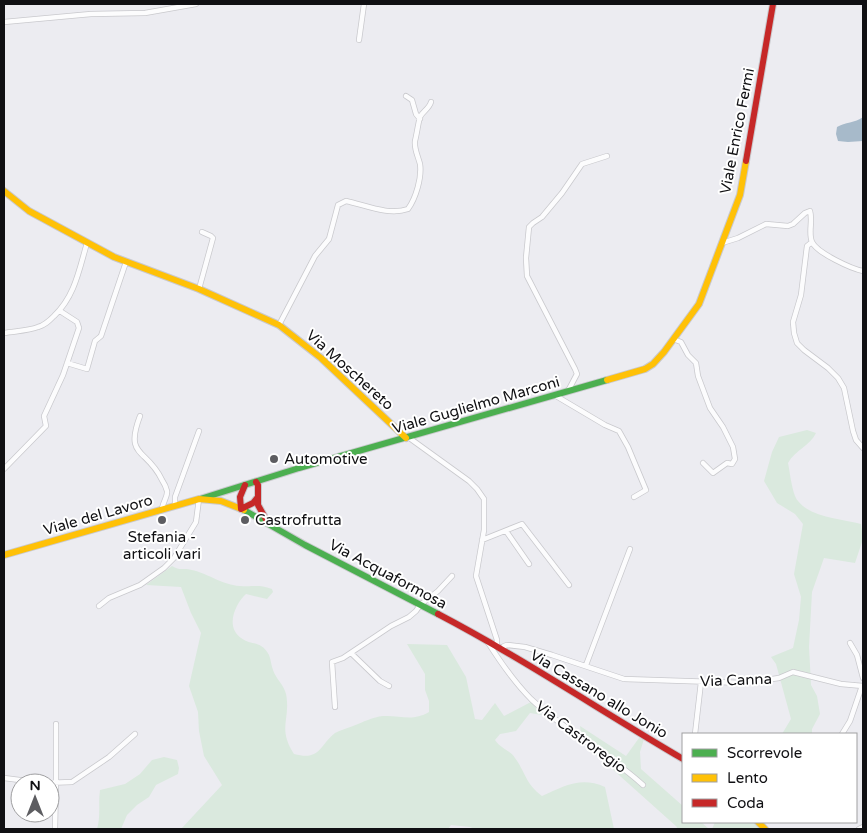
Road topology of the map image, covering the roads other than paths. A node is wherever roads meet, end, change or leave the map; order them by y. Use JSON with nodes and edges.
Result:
{"nodes":[{"id":1,"x":196,"y":4,"type":"edge"},
{"id":2,"x":364,"y":4,"type":"edge"},
{"id":3,"x":773,"y":4,"type":"edge"},
{"id":4,"x":4,"y":22,"type":"edge"},
{"id":5,"x":359,"y":40,"type":"dead end"},
{"id":6,"x":406,"y":96,"type":"dead end"},
{"id":7,"x":430,"y":102,"type":"dead end"},
{"id":8,"x":420,"y":119,"type":"junction"},
{"id":9,"x":607,"y":156,"type":"dead end"},
{"id":10,"x":4,"y":191,"type":"edge"},
{"id":11,"x":202,"y":232,"type":"dead end"},
{"id":12,"x":812,"y":242,"type":"junction"},
{"id":13,"x":87,"y":243,"type":"junction"},
{"id":14,"x":722,"y":243,"type":"junction"},
{"id":15,"x":126,"y":262,"type":"junction"},
{"id":16,"x":863,"y":272,"type":"edge"},
{"id":17,"x":199,"y":289,"type":"junction"},
{"id":18,"x":60,"y":311,"type":"junction"},
{"id":19,"x":278,"y":324,"type":"junction"},
{"id":20,"x":4,"y":333,"type":"edge"},
{"id":21,"x":673,"y":339,"type":"junction"},
{"id":22,"x":67,"y":363,"type":"junction"},
{"id":23,"x":568,"y":392,"type":"junction"},
{"id":24,"x":556,"y":396,"type":"junction"},
{"id":25,"x":140,"y":416,"type":"dead end"},
{"id":26,"x":199,"y":431,"type":"dead end"},
{"id":27,"x":407,"y":437,"type":"junction"},
{"id":28,"x":863,"y":448,"type":"edge"},
{"id":29,"x":703,"y":463,"type":"dead end"},
{"id":30,"x":4,"y":469,"type":"edge"},
{"id":31,"x":246,"y":485,"type":"junction"},
{"id":32,"x":257,"y":485,"type":"junction"},
{"id":33,"x":634,"y":497,"type":"dead end"},
{"id":34,"x":257,"y":498,"type":"junction"},
{"id":35,"x":199,"y":499,"type":"junction"},
{"id":36,"x":175,"y":506,"type":"junction"},
{"id":37,"x":241,"y":509,"type":"junction"},
{"id":38,"x":162,"y":510,"type":"junction"},
{"id":39,"x":268,"y":523,"type":"junction"},
{"id":40,"x":506,"y":531,"type":"junction"},
{"id":41,"x":482,"y":540,"type":"junction"},
{"id":42,"x":630,"y":549,"type":"dead end"},
{"id":43,"x":4,"y":555,"type":"edge"},
{"id":44,"x":529,"y":564,"type":"dead end"},
{"id":45,"x":452,"y":576,"type":"dead end"},
{"id":46,"x":569,"y":585,"type":"dead end"},
{"id":47,"x":420,"y":605,"type":"junction"},
{"id":48,"x":99,"y":606,"type":"dead end"},
{"id":49,"x":486,"y":640,"type":"junction"},
{"id":50,"x":850,"y":643,"type":"dead end"},
{"id":51,"x":499,"y":647,"type":"junction"},
{"id":52,"x":351,"y":653,"type":"junction"},
{"id":53,"x":586,"y":665,"type":"junction"},
{"id":54,"x":863,"y":678,"type":"edge"},
{"id":55,"x":701,"y":682,"type":"junction"},
{"id":56,"x":389,"y":686,"type":"dead end"},
{"id":57,"x":863,"y":686,"type":"edge"},
{"id":58,"x":335,"y":706,"type":"dead end"},
{"id":59,"x":56,"y":724,"type":"dead end"},
{"id":60,"x":695,"y":733,"type":"edge"},
{"id":61,"x":843,"y":733,"type":"edge"},
{"id":62,"x":136,"y":734,"type":"dead end"},
{"id":63,"x":682,"y":758,"type":"edge"},
{"id":64,"x":56,"y":773,"type":"edge"},
{"id":65,"x":60,"y":782,"type":"edge"},
{"id":66,"x":643,"y":785,"type":"dead end"},
{"id":67,"x":863,"y":828,"type":"edge"},
{"id":68,"x":860,"y":829,"type":"edge"}],
"edges":[{"from":1,"to":4,"type":"street"},
{"from":2,"to":5,"type":"street"},
{"from":3,"to":14,"type":"main road","name":"Viale Enrico Fermi"},
{"from":6,"to":8,"type":"street"},
{"from":7,"to":8,"type":"street"},
{"from":8,"to":19,"type":"street"},
{"from":9,"to":23,"type":"street"},
{"from":10,"to":13,"type":"main road","name":"Via Moschereto"},
{"from":11,"to":17,"type":"street"},
{"from":12,"to":14,"type":"street"},
{"from":12,"to":16,"type":"street"},
{"from":12,"to":28,"type":"street"},
{"from":13,"to":15,"type":"main road","name":"Via Moschereto"},
{"from":13,"to":18,"type":"street"},
{"from":14,"to":21,"type":"main road","name":"Viale Enrico Fermi"},
{"from":15,"to":17,"type":"main road","name":"Via Moschereto"},
{"from":15,"to":22,"type":"street"},
{"from":17,"to":19,"type":"main road","name":"Via Moschereto"},
{"from":18,"to":20,"type":"street"},
{"from":18,"to":22,"type":"street"},
{"from":19,"to":27,"type":"main road","name":"Via Moschereto"},
{"from":21,"to":23,"type":"main road","name":"Viale Guglielmo Marconi"},
{"from":21,"to":29,"type":"street"},
{"from":22,"to":30,"type":"street"},
{"from":23,"to":24,"type":"main road","name":"Viale Guglielmo Marconi"},
{"from":24,"to":27,"type":"main road","name":"Viale Guglielmo Marconi"},
{"from":24,"to":33,"type":"street"},
{"from":25,"to":38,"type":"street"},
{"from":26,"to":36,"type":"street"},
{"from":27,"to":32,"type":"main road","name":"Viale Guglielmo Marconi"},
{"from":27,"to":41,"type":"street"},
{"from":31,"to":32,"type":"main road","name":"Viale Guglielmo Marconi"},
{"from":31,"to":35,"type":"main road","name":"Viale del Lavoro"},
{"from":31,"to":37,"type":"main road"},
{"from":32,"to":34,"type":"main road"},
{"from":34,"to":37,"type":"main road"},
{"from":34,"to":39,"type":"main road"},
{"from":35,"to":36,"type":"main road","name":"Viale del Lavoro"},
{"from":35,"to":37,"type":"main road","name":"Via Acquaformosa"},
{"from":35,"to":48,"type":"street"},
{"from":36,"to":38,"type":"main road","name":"Viale del Lavoro"},
{"from":37,"to":39,"type":"main road","name":"Via Acquaformosa"},
{"from":38,"to":43,"type":"main road","name":"Viale del Lavoro"},
{"from":39,"to":47,"type":"main road","name":"Via Acquaformosa"},
{"from":40,"to":41,"type":"street"},
{"from":40,"to":44,"type":"street"},
{"from":40,"to":46,"type":"street"},
{"from":41,"to":51,"type":"street"},
{"from":42,"to":53,"type":"street"},
{"from":45,"to":47,"type":"street"},
{"from":47,"to":49,"type":"main road","name":"Via Acquaformosa"},
{"from":47,"to":52,"type":"street"},
{"from":49,"to":51,"type":"main road","name":"Via Acquaformosa"},
{"from":49,"to":66,"type":"street","name":"Via Castroregio"},
{"from":50,"to":54,"type":"street"},
{"from":51,"to":53,"type":"street","name":"Via Canna"},
{"from":51,"to":63,"type":"main road","name":"Via Cassano allo Jonio"},
{"from":52,"to":56,"type":"street"},
{"from":52,"to":58,"type":"street"},
{"from":53,"to":55,"type":"street","name":"Via Canna"},
{"from":55,"to":57,"type":"street","name":"Via Canna"},
{"from":55,"to":60,"type":"street"},
{"from":57,"to":61,"type":"street"},
{"from":59,"to":64,"type":"street"},
{"from":62,"to":65,"type":"street"},
{"from":67,"to":68,"type":"street"}]}
